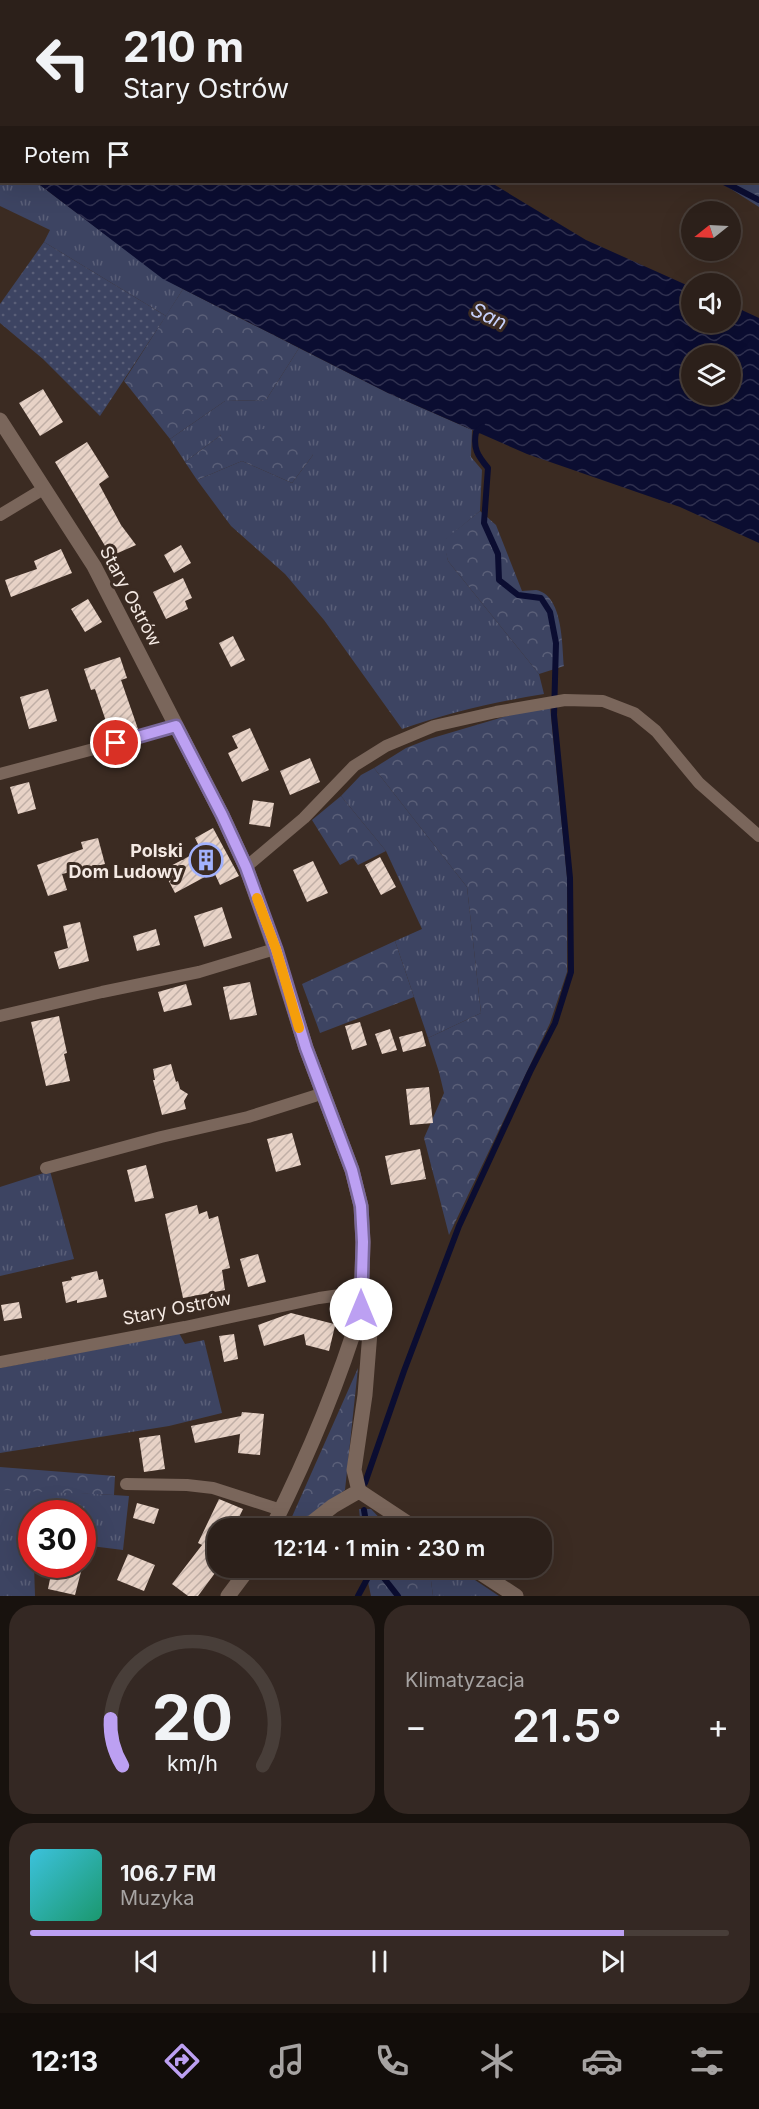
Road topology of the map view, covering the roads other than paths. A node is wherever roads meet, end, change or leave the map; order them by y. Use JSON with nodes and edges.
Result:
{"nodes":[{"id":1,"x":0,"y":420,"type":"edge"},
{"id":2,"x":45,"y":488,"type":"junction"},
{"id":3,"x":0,"y":515,"type":"edge"},
{"id":4,"x":176,"y":726,"type":"junction"},
{"id":5,"x":0,"y":774,"type":"edge"},
{"id":6,"x":759,"y":837,"type":"edge"},
{"id":7,"x":246,"y":867,"type":"junction"},
{"id":8,"x":276,"y":949,"type":"junction"},
{"id":9,"x":0,"y":1016,"type":"edge"},
{"id":10,"x":324,"y":1093,"type":"junction"},
{"id":11,"x":46,"y":1168,"type":"dead end"},
{"id":12,"x":361,"y":1292,"type":"junction"},
{"id":13,"x":361,"y":1309,"type":"junction"},
{"id":14,"x":0,"y":1362,"type":"edge"},
{"id":15,"x":126,"y":1484,"type":"dead end"},
{"id":16,"x":358,"y":1491,"type":"junction"},
{"id":17,"x":281,"y":1510,"type":"junction"},
{"id":18,"x":277,"y":1518,"type":"edge"},
{"id":19,"x":318,"y":1518,"type":"edge"},
{"id":20,"x":400,"y":1518,"type":"edge"},
{"id":21,"x":243,"y":1578,"type":"edge"},
{"id":22,"x":488,"y":1578,"type":"edge"},
{"id":23,"x":228,"y":1596,"type":"edge"},
{"id":24,"x":516,"y":1596,"type":"edge"}],
"edges":[{"from":1,"to":2,"type":"street","name":"Stary Ostrów"},
{"from":2,"to":3,"type":"lane"},
{"from":2,"to":4,"type":"street","name":"Stary Ostrów"},
{"from":4,"to":5,"type":"lane"},
{"from":4,"to":7,"type":"street","name":"Stary Ostrów"},
{"from":6,"to":7,"type":"lane"},
{"from":7,"to":8,"type":"street","name":"Stary Ostrów"},
{"from":8,"to":9,"type":"lane"},
{"from":8,"to":10,"type":"street","name":"Stary Ostrów"},
{"from":10,"to":11,"type":"lane"},
{"from":10,"to":12,"type":"street","name":"Stary Ostrów"},
{"from":12,"to":13,"type":"street","name":"Stary Ostrów"},
{"from":12,"to":14,"type":"lane","name":"Stary Ostrów"},
{"from":13,"to":16,"type":"street","name":"Stary Ostrów"},
{"from":13,"to":17,"type":"street"},
{"from":15,"to":17,"type":"lane"},
{"from":16,"to":19,"type":"street"},
{"from":16,"to":20,"type":"street"},
{"from":17,"to":18,"type":"street"},
{"from":21,"to":23,"type":"street"},
{"from":22,"to":24,"type":"street"}]}
